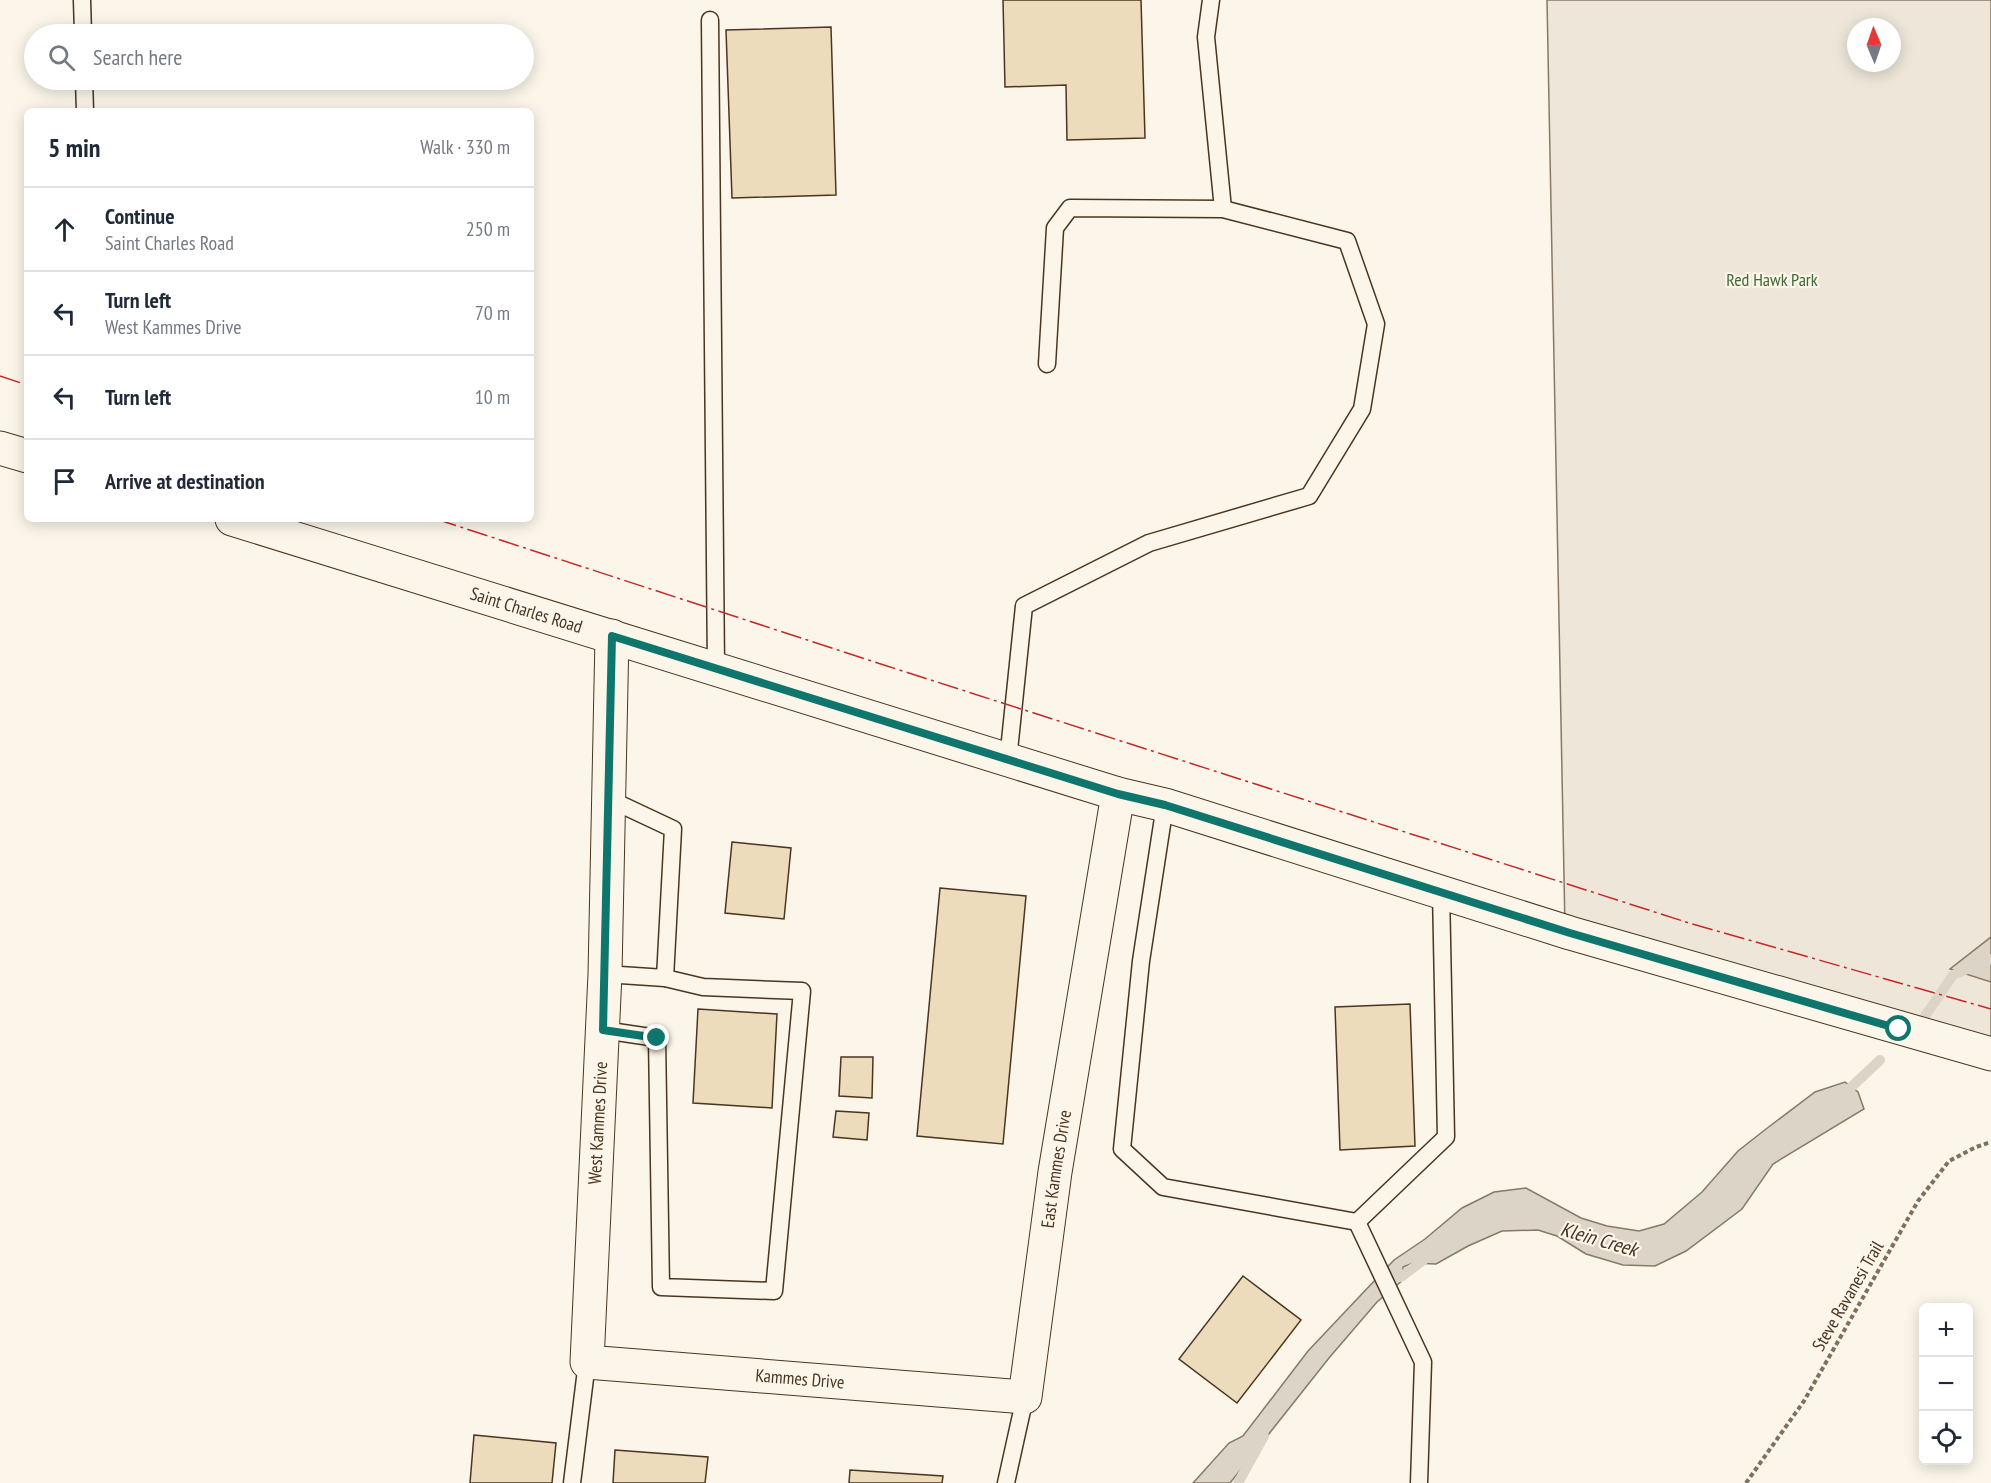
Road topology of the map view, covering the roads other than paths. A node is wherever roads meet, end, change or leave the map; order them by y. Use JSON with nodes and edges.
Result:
{"nodes":[{"id":1,"x":82,"y":0,"type":"edge"},
{"id":2,"x":1211,"y":0,"type":"edge"},
{"id":3,"x":710,"y":20,"type":"dead end"},
{"id":4,"x":83,"y":24,"type":"edge"},
{"id":5,"x":84,"y":90,"type":"edge"},
{"id":6,"x":85,"y":108,"type":"edge"},
{"id":7,"x":1223,"y":209,"type":"junction"},
{"id":8,"x":1047,"y":364,"type":"dead end"},
{"id":9,"x":0,"y":448,"type":"edge"},
{"id":10,"x":24,"y":455,"type":"edge"},
{"id":11,"x":242,"y":522,"type":"edge"},
{"id":12,"x":612,"y":636,"type":"junction"},
{"id":13,"x":716,"y":669,"type":"junction"},
{"id":14,"x":1008,"y":760,"type":"junction"},
{"id":15,"x":1118,"y":794,"type":"junction"},
{"id":16,"x":607,"y":798,"type":"junction"},
{"id":17,"x":1165,"y":805,"type":"junction"},
{"id":18,"x":1441,"y":891,"type":"junction"},
{"id":19,"x":605,"y":974,"type":"junction"},
{"id":20,"x":665,"y":978,"type":"junction"},
{"id":21,"x":603,"y":1030,"type":"junction"},
{"id":22,"x":1991,"y":1054,"type":"edge"},
{"id":23,"x":1357,"y":1222,"type":"junction"},
{"id":24,"x":587,"y":1362,"type":"junction"},
{"id":25,"x":1025,"y":1397,"type":"junction"},
{"id":26,"x":572,"y":1483,"type":"edge"},
{"id":27,"x":1006,"y":1483,"type":"edge"},
{"id":28,"x":1419,"y":1483,"type":"edge"}],
"edges":[{"from":1,"to":4,"type":"lane"},
{"from":2,"to":7,"type":"lane"},
{"from":3,"to":13,"type":"lane"},
{"from":5,"to":6,"type":"lane"},
{"from":7,"to":8,"type":"lane"},
{"from":7,"to":14,"type":"lane"},
{"from":9,"to":10,"type":"street"},
{"from":11,"to":12,"type":"street","name":"Saint Charles Road"},
{"from":12,"to":13,"type":"street","name":"Saint Charles Road"},
{"from":12,"to":16,"type":"street","name":"West Kammes Drive"},
{"from":13,"to":14,"type":"street","name":"Saint Charles Road"},
{"from":14,"to":15,"type":"street","name":"Saint Charles Road"},
{"from":15,"to":17,"type":"street","name":"Saint Charles Road"},
{"from":15,"to":25,"type":"street","name":"East Kammes Drive"},
{"from":16,"to":19,"type":"street","name":"West Kammes Drive"},
{"from":16,"to":20,"type":"lane"},
{"from":17,"to":18,"type":"street","name":"Saint Charles Road"},
{"from":17,"to":23,"type":"lane"},
{"from":18,"to":22,"type":"street","name":"Saint Charles Road"},
{"from":18,"to":23,"type":"lane"},
{"from":19,"to":20,"type":"lane"},
{"from":19,"to":21,"type":"street","name":"West Kammes Drive"},
{"from":20,"to":21,"type":"lane"},
{"from":21,"to":24,"type":"street","name":"West Kammes Drive"},
{"from":23,"to":28,"type":"lane"},
{"from":24,"to":25,"type":"street","name":"Kammes Drive"},
{"from":24,"to":26,"type":"lane"},
{"from":25,"to":27,"type":"lane"}]}
